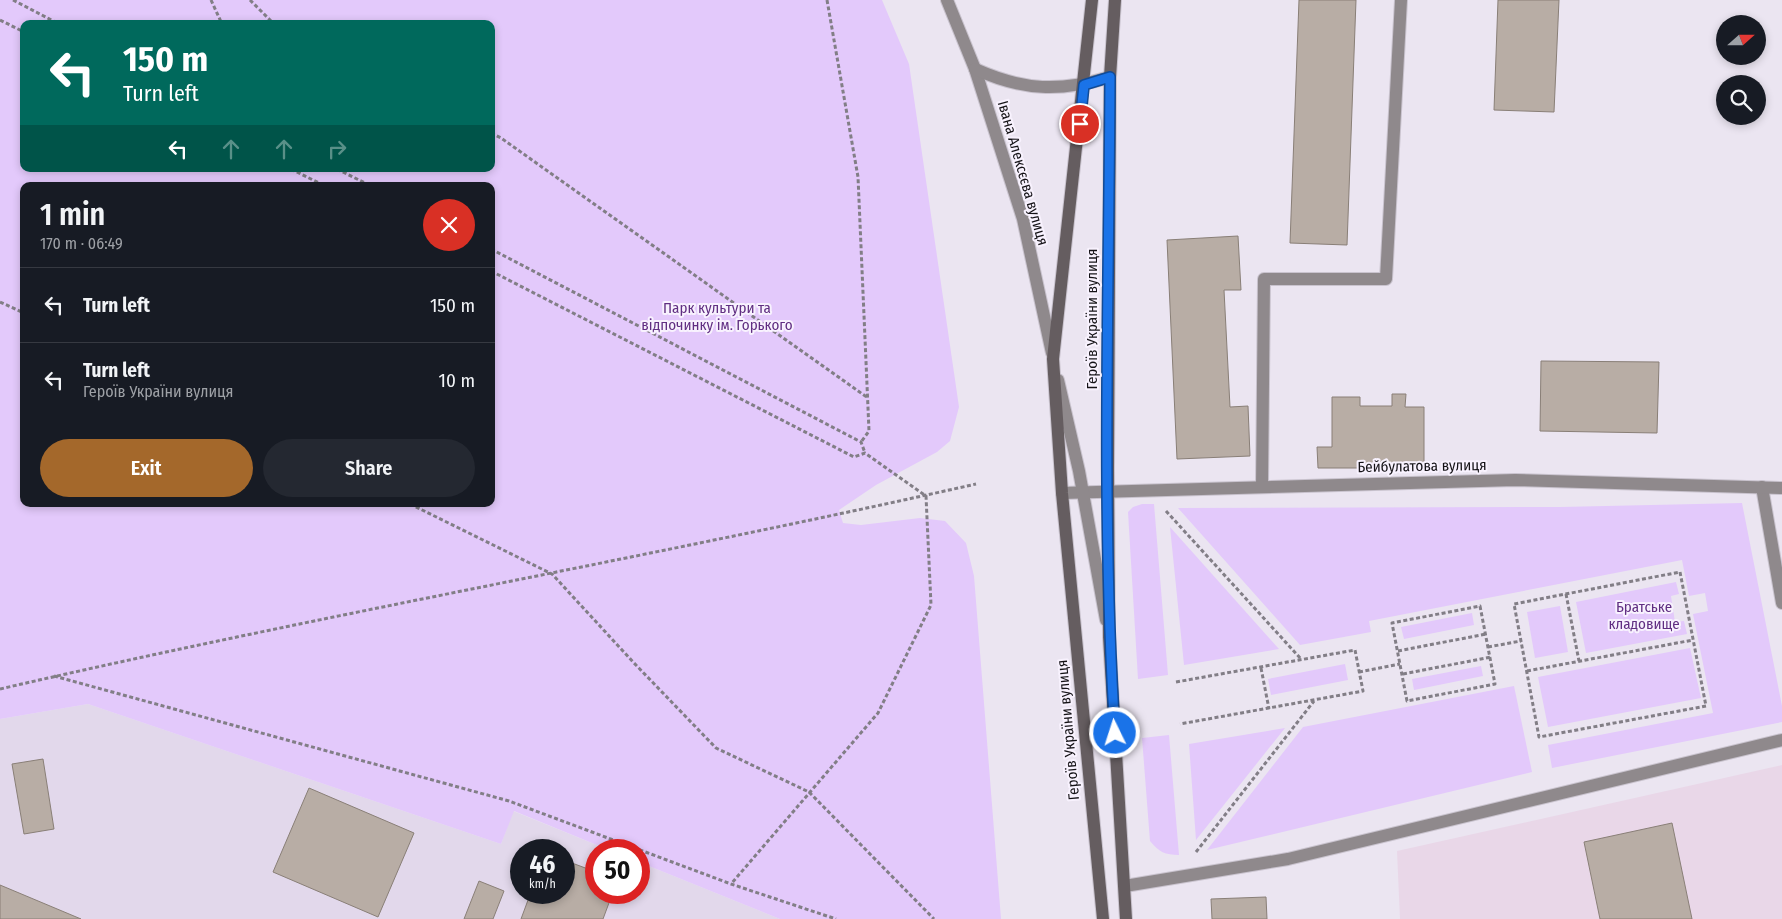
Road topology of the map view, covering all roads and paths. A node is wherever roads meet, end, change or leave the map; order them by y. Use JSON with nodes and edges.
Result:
{"nodes":[{"id":1,"x":13,"y":0,"type":"edge"},
{"id":2,"x":211,"y":0,"type":"edge"},
{"id":3,"x":250,"y":0,"type":"edge"},
{"id":4,"x":826,"y":0,"type":"edge"},
{"id":5,"x":947,"y":0,"type":"edge"},
{"id":6,"x":1092,"y":0,"type":"edge"},
{"id":7,"x":1115,"y":0,"type":"edge"},
{"id":8,"x":1401,"y":0,"type":"edge"},
{"id":9,"x":0,"y":20,"type":"edge"},
{"id":10,"x":51,"y":20,"type":"edge"},
{"id":11,"x":220,"y":20,"type":"edge"},
{"id":12,"x":270,"y":20,"type":"edge"},
{"id":13,"x":20,"y":30,"type":"edge"},
{"id":14,"x":975,"y":69,"type":"junction"},
{"id":15,"x":1110,"y":77,"type":"junction"},
{"id":16,"x":1084,"y":85,"type":"junction"},
{"id":17,"x":495,"y":135,"type":"edge"},
{"id":18,"x":297,"y":172,"type":"edge"},
{"id":19,"x":343,"y":172,"type":"edge"},
{"id":20,"x":317,"y":182,"type":"edge"},
{"id":21,"x":363,"y":182,"type":"edge"},
{"id":22,"x":495,"y":251,"type":"edge"},
{"id":23,"x":495,"y":273,"type":"edge"},
{"id":24,"x":0,"y":302,"type":"edge"},
{"id":25,"x":20,"y":311,"type":"edge"},
{"id":26,"x":1054,"y":359,"type":"junction"},
{"id":27,"x":868,"y":398,"type":"junction"},
{"id":28,"x":861,"y":442,"type":"junction"},
{"id":29,"x":865,"y":454,"type":"junction"},
{"id":30,"x":976,"y":484,"type":"dead end"},
{"id":31,"x":1262,"y":487,"type":"junction"},
{"id":32,"x":1762,"y":487,"type":"junction"},
{"id":33,"x":1782,"y":488,"type":"edge"},
{"id":34,"x":1082,"y":491,"type":"junction"},
{"id":35,"x":1108,"y":491,"type":"junction"},
{"id":36,"x":1062,"y":493,"type":"junction"},
{"id":37,"x":926,"y":496,"type":"junction"},
{"id":38,"x":1161,"y":505,"type":"dead end"},
{"id":39,"x":416,"y":507,"type":"edge"},
{"id":40,"x":552,"y":574,"type":"junction"},
{"id":41,"x":1566,"y":594,"type":"junction"},
{"id":42,"x":1782,"y":603,"type":"edge"},
{"id":43,"x":1486,"y":634,"type":"junction"},
{"id":44,"x":1109,"y":638,"type":"junction"},
{"id":45,"x":1693,"y":640,"type":"junction"},
{"id":46,"x":1521,"y":641,"type":"junction"},
{"id":47,"x":1488,"y":647,"type":"junction"},
{"id":48,"x":1398,"y":651,"type":"junction"},
{"id":49,"x":1491,"y":657,"type":"junction"},
{"id":50,"x":1302,"y":660,"type":"junction"},
{"id":51,"x":1579,"y":661,"type":"junction"},
{"id":52,"x":1400,"y":664,"type":"junction"},
{"id":53,"x":1261,"y":668,"type":"junction"},
{"id":54,"x":1526,"y":671,"type":"junction"},
{"id":55,"x":1359,"y":672,"type":"junction"},
{"id":56,"x":1403,"y":674,"type":"junction"},
{"id":57,"x":53,"y":676,"type":"junction"},
{"id":58,"x":1176,"y":682,"type":"dead end"},
{"id":59,"x":0,"y":688,"type":"edge"},
{"id":60,"x":1314,"y":700,"type":"junction"},
{"id":61,"x":1269,"y":709,"type":"junction"},
{"id":62,"x":1180,"y":724,"type":"dead end"},
{"id":63,"x":1782,"y":740,"type":"edge"},
{"id":64,"x":810,"y":792,"type":"junction"},
{"id":65,"x":1191,"y":859,"type":"dead end"},
{"id":66,"x":731,"y":884,"type":"junction"},
{"id":67,"x":1125,"y":886,"type":"junction"},
{"id":68,"x":836,"y":919,"type":"edge"},
{"id":69,"x":934,"y":919,"type":"edge"},
{"id":70,"x":1103,"y":919,"type":"edge"},
{"id":71,"x":1126,"y":919,"type":"edge"}],
"edges":[{"from":1,"to":10,"type":"path"},
{"from":2,"to":11,"type":"path"},
{"from":3,"to":12,"type":"path"},
{"from":4,"to":27,"type":"path"},
{"from":5,"to":14,"type":"street","name":"Івана Алексєєва вулиця"},
{"from":6,"to":16,"type":"main road","name":"Героїв України вулиця"},
{"from":7,"to":15,"type":"main road","name":"Героїв України вулиця"},
{"from":8,"to":31,"type":"street"},
{"from":9,"to":13,"type":"path"},
{"from":14,"to":16,"type":"street"},
{"from":14,"to":26,"type":"street","name":"Івана Алексєєва вулиця"},
{"from":15,"to":16,"type":"street"},
{"from":15,"to":35,"type":"main road","name":"Героїв України вулиця"},
{"from":16,"to":26,"type":"main road","name":"Героїв України вулиця"},
{"from":17,"to":27,"type":"path"},
{"from":18,"to":20,"type":"path"},
{"from":19,"to":21,"type":"path"},
{"from":22,"to":28,"type":"path"},
{"from":23,"to":29,"type":"path"},
{"from":24,"to":25,"type":"path"},
{"from":26,"to":34,"type":"street","name":"Героїв України вулиця"},
{"from":26,"to":36,"type":"main road","name":"Героїв України вулиця"},
{"from":27,"to":28,"type":"path"},
{"from":28,"to":29,"type":"path"},
{"from":29,"to":37,"type":"path"},
{"from":30,"to":37,"type":"path"},
{"from":31,"to":32,"type":"street","name":"Бейбулатова вулиця"},
{"from":31,"to":35,"type":"street","name":"Бейбулатова вулиця"},
{"from":32,"to":33,"type":"street","name":"Бейбулатова вулиця"},
{"from":32,"to":42,"type":"street"},
{"from":34,"to":35,"type":"street","name":"Бейбулатова вулиця"},
{"from":34,"to":36,"type":"street","name":"Бейбулатова вулиця"},
{"from":34,"to":44,"type":"street","name":"Героїв України вулиця"},
{"from":35,"to":44,"type":"main road","name":"Героїв України вулиця"},
{"from":36,"to":70,"type":"main road","name":"Героїв України вулиця"},
{"from":37,"to":40,"type":"path"},
{"from":37,"to":64,"type":"path"},
{"from":38,"to":50,"type":"path"},
{"from":39,"to":40,"type":"path"},
{"from":40,"to":57,"type":"path"},
{"from":40,"to":64,"type":"path"},
{"from":41,"to":45,"type":"path"},
{"from":41,"to":46,"type":"path"},
{"from":41,"to":51,"type":"path"},
{"from":43,"to":47,"type":"path"},
{"from":43,"to":48,"type":"path"},
{"from":43,"to":48,"type":"path"},
{"from":44,"to":67,"type":"main road","name":"Героїв України вулиця"},
{"from":45,"to":51,"type":"path"},
{"from":45,"to":54,"type":"path"},
{"from":46,"to":47,"type":"path"},
{"from":46,"to":54,"type":"path"},
{"from":47,"to":49,"type":"path"},
{"from":48,"to":52,"type":"path"},
{"from":49,"to":56,"type":"path"},
{"from":49,"to":56,"type":"path"},
{"from":50,"to":53,"type":"path"},
{"from":50,"to":55,"type":"path"},
{"from":51,"to":54,"type":"path"},
{"from":52,"to":55,"type":"path"},
{"from":52,"to":56,"type":"path"},
{"from":53,"to":58,"type":"path"},
{"from":53,"to":61,"type":"path"},
{"from":55,"to":60,"type":"path"},
{"from":57,"to":59,"type":"path"},
{"from":57,"to":66,"type":"path"},
{"from":60,"to":61,"type":"path"},
{"from":60,"to":65,"type":"path"},
{"from":61,"to":62,"type":"path"},
{"from":63,"to":67,"type":"street"},
{"from":64,"to":66,"type":"path"},
{"from":64,"to":69,"type":"path"},
{"from":66,"to":68,"type":"path"},
{"from":67,"to":71,"type":"main road","name":"Героїв України вулиця"}]}
